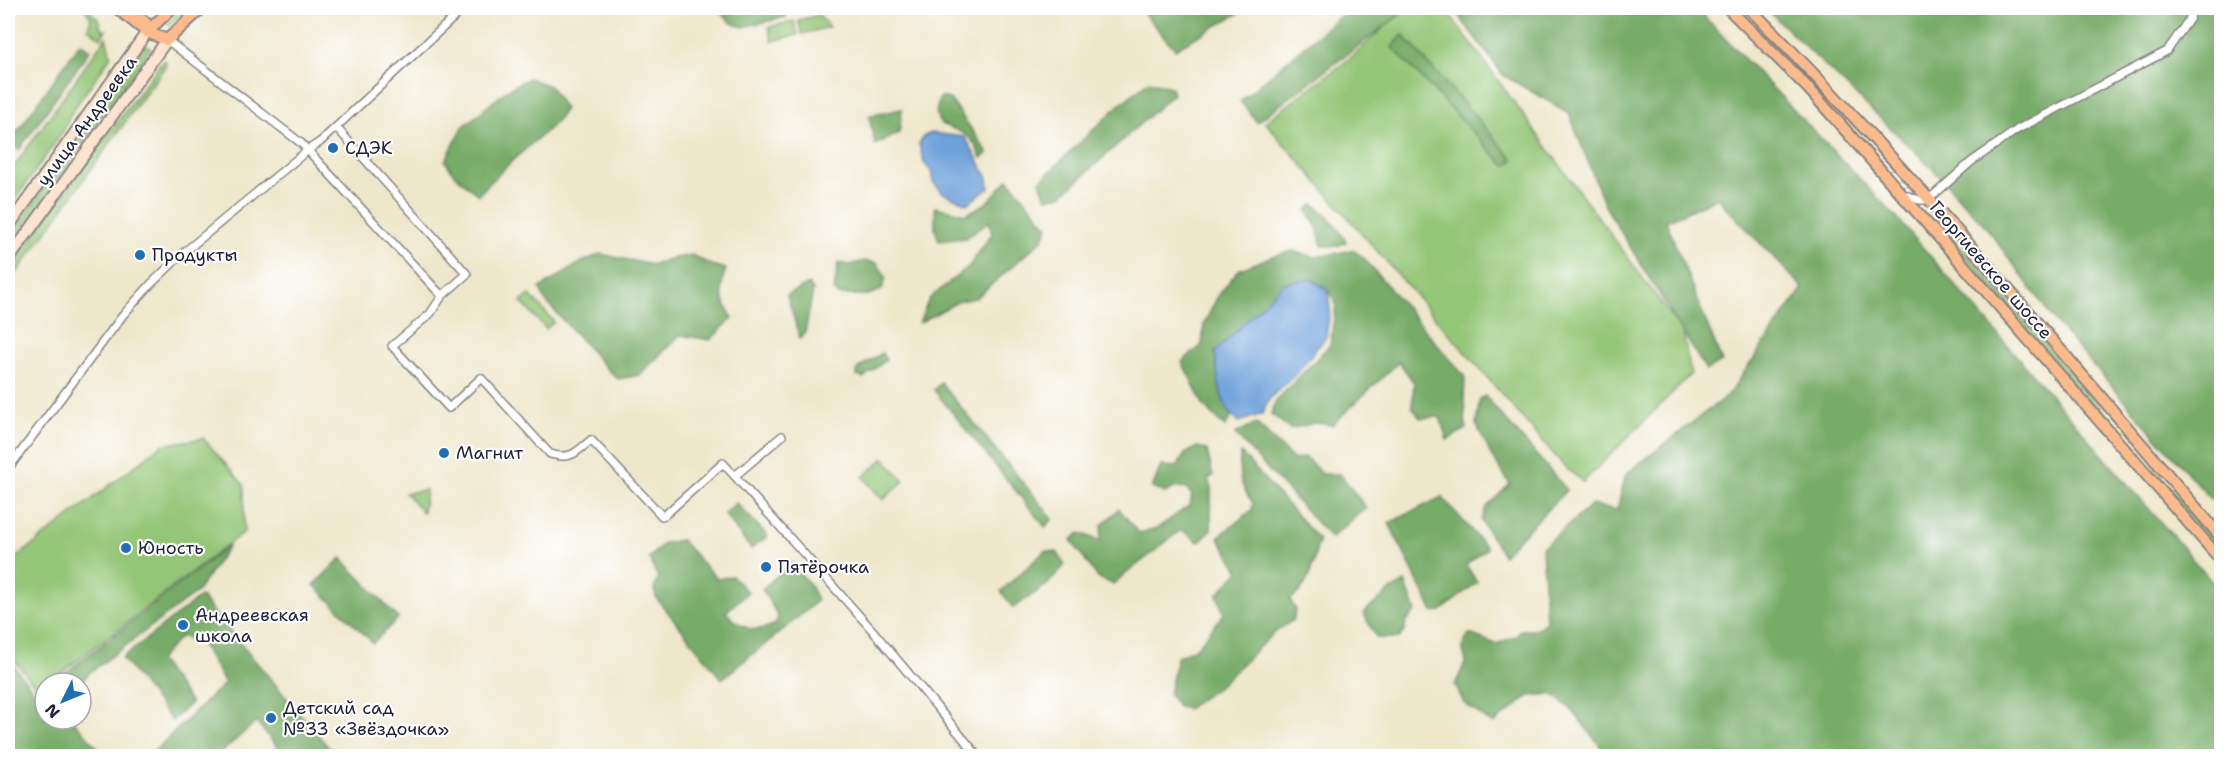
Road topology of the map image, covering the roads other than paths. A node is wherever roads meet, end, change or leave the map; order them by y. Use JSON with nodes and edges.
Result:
{"nodes":[{"id":1,"x":117,"y":8,"type":"edge"},
{"id":2,"x":129,"y":8,"type":"edge"},
{"id":3,"x":172,"y":8,"type":"edge"},
{"id":4,"x":202,"y":8,"type":"edge"},
{"id":5,"x":464,"y":8,"type":"edge"},
{"id":6,"x":1728,"y":8,"type":"edge"},
{"id":7,"x":1749,"y":8,"type":"edge"},
{"id":8,"x":2193,"y":8,"type":"edge"},
{"id":9,"x":149,"y":30,"type":"junction"},
{"id":10,"x":167,"y":40,"type":"junction"},
{"id":11,"x":336,"y":127,"type":"junction"},
{"id":12,"x":308,"y":150,"type":"junction"},
{"id":13,"x":1901,"y":193,"type":"junction"},
{"id":14,"x":1928,"y":200,"type":"junction"},
{"id":15,"x":8,"y":227,"type":"edge"},
{"id":16,"x":8,"y":260,"type":"edge"},
{"id":17,"x":442,"y":296,"type":"junction"},
{"id":18,"x":782,"y":436,"type":"dead end"},
{"id":19,"x":8,"y":469,"type":"edge"},
{"id":20,"x":736,"y":475,"type":"junction"},
{"id":21,"x":2222,"y":538,"type":"edge"},
{"id":22,"x":2222,"y":561,"type":"edge"},
{"id":23,"x":978,"y":756,"type":"edge"}],
"edges":[{"from":1,"to":9,"type":"main road"},
{"from":2,"to":9,"type":"main road"},
{"from":3,"to":9,"type":"main road","name":"улица Андреевка"},
{"from":4,"to":10,"type":"main road","name":"улица Андреевка"},
{"from":5,"to":11,"type":"street"},
{"from":6,"to":13,"type":"main road","name":"Георгиевское шоссе"},
{"from":7,"to":14,"type":"main road","name":"Георгиевское шоссе"},
{"from":8,"to":14,"type":"street"},
{"from":9,"to":10,"type":"main road"},
{"from":9,"to":15,"type":"main road","name":"улица Андреевка"},
{"from":10,"to":12,"type":"street"},
{"from":10,"to":16,"type":"main road","name":"улица Андреевка"},
{"from":11,"to":12,"type":"street"},
{"from":11,"to":17,"type":"street"},
{"from":12,"to":17,"type":"street"},
{"from":12,"to":19,"type":"street"},
{"from":13,"to":14,"type":"street"},
{"from":13,"to":22,"type":"main road","name":"Георгиевское шоссе"},
{"from":14,"to":21,"type":"main road","name":"Георгиевское шоссе"},
{"from":17,"to":20,"type":"street"},
{"from":18,"to":20,"type":"street"},
{"from":20,"to":23,"type":"street"}]}
